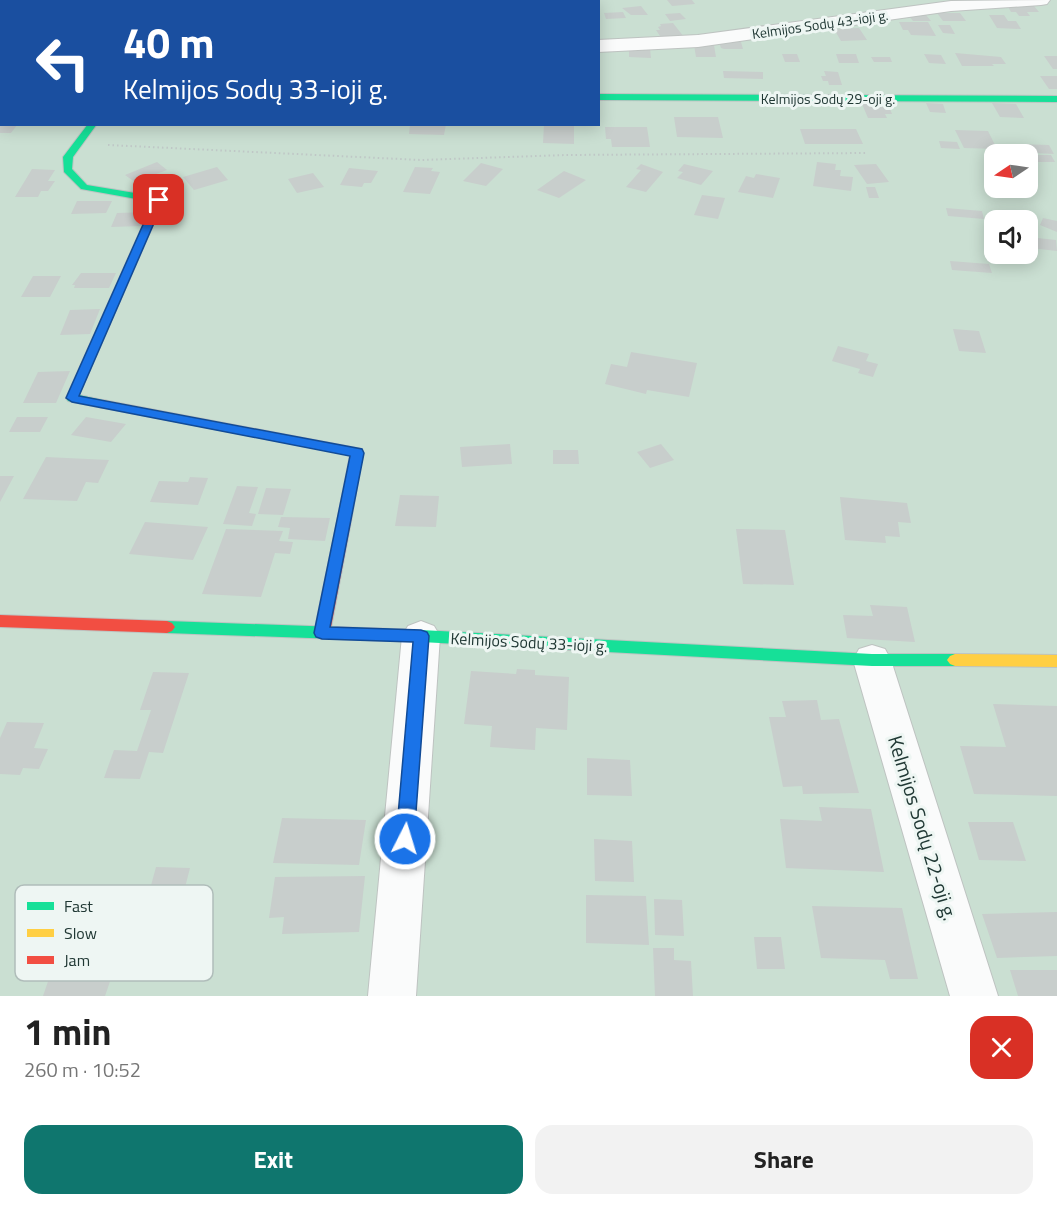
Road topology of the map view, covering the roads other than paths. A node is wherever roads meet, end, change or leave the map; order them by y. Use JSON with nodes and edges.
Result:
{"nodes":[{"id":1,"x":1041,"y":0,"type":"edge"},
{"id":2,"x":600,"y":46,"type":"edge"},
{"id":3,"x":600,"y":97,"type":"edge"},
{"id":4,"x":1057,"y":99,"type":"edge"},
{"id":5,"x":92,"y":126,"type":"edge"},
{"id":6,"x":0,"y":621,"type":"edge"},
{"id":7,"x":322,"y":633,"type":"junction"},
{"id":8,"x":421,"y":636,"type":"junction"},
{"id":9,"x":872,"y":660,"type":"junction"},
{"id":10,"x":1057,"y":662,"type":"edge"},
{"id":11,"x":392,"y":996,"type":"edge"},
{"id":12,"x":974,"y":996,"type":"edge"}],
"edges":[{"from":1,"to":2,"type":"street","name":"Kelmijos Sodų 43-ioji g."},
{"from":3,"to":4,"type":"street","name":"Kelmijos Sodų 29-oji g."},
{"from":5,"to":7,"type":"street"},
{"from":6,"to":7,"type":"street","name":"Kelmijos Sodų 33-ioji g."},
{"from":7,"to":8,"type":"street","name":"Kelmijos Sodų 33-ioji g."},
{"from":8,"to":9,"type":"street","name":"Kelmijos Sodų 33-ioji g."},
{"from":8,"to":11,"type":"street"},
{"from":9,"to":10,"type":"street","name":"Kelmijos Sodų 33-ioji g."},
{"from":9,"to":12,"type":"street","name":"Kelmijos Sodų 22-oji g."}]}
